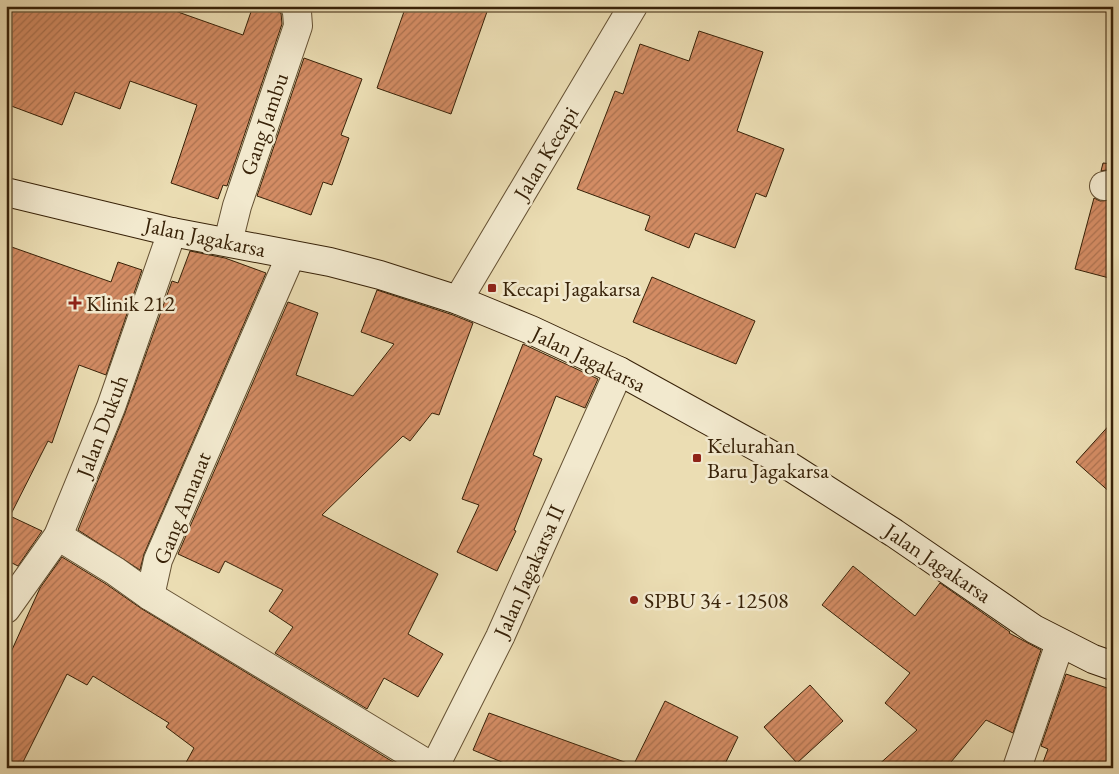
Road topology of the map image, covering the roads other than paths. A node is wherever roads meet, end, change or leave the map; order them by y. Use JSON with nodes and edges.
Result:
{"nodes":[{"id":1,"x":295,"y":6,"type":"edge"},
{"id":2,"x":634,"y":6,"type":"edge"},
{"id":3,"x":6,"y":192,"type":"edge"},
{"id":4,"x":172,"y":232,"type":"junction"},
{"id":5,"x":228,"y":242,"type":"junction"},
{"id":6,"x":291,"y":255,"type":"junction"},
{"id":7,"x":458,"y":300,"type":"junction"},
{"id":8,"x":619,"y":371,"type":"junction"},
{"id":9,"x":58,"y":536,"type":"junction"},
{"id":10,"x":150,"y":596,"type":"junction"},
{"id":11,"x":6,"y":608,"type":"edge"},
{"id":12,"x":1060,"y":643,"type":"junction"},
{"id":13,"x":1113,"y":666,"type":"edge"},
{"id":14,"x":434,"y":768,"type":"edge"},
{"id":15,"x":1017,"y":768,"type":"edge"}],
"edges":[{"from":1,"to":5,"type":"street","name":"Gang Jambu"},
{"from":2,"to":7,"type":"street","name":"Jalan Kecapi"},
{"from":3,"to":4,"type":"street","name":"Jalan Jagakarsa"},
{"from":4,"to":5,"type":"street","name":"Jalan Jagakarsa"},
{"from":4,"to":9,"type":"street","name":"Jalan Dukuh"},
{"from":5,"to":6,"type":"street","name":"Jalan Jagakarsa"},
{"from":6,"to":7,"type":"street","name":"Jalan Jagakarsa"},
{"from":6,"to":10,"type":"street","name":"Gang Amanat"},
{"from":7,"to":8,"type":"street","name":"Jalan Jagakarsa"},
{"from":8,"to":12,"type":"street","name":"Jalan Jagakarsa"},
{"from":8,"to":14,"type":"street","name":"Jalan Jagakarsa II"},
{"from":9,"to":10,"type":"street"},
{"from":9,"to":11,"type":"street","name":"Jalan Dukuh"},
{"from":10,"to":14,"type":"street"},
{"from":12,"to":13,"type":"street","name":"Jalan Jagakarsa"},
{"from":12,"to":15,"type":"street"}]}
